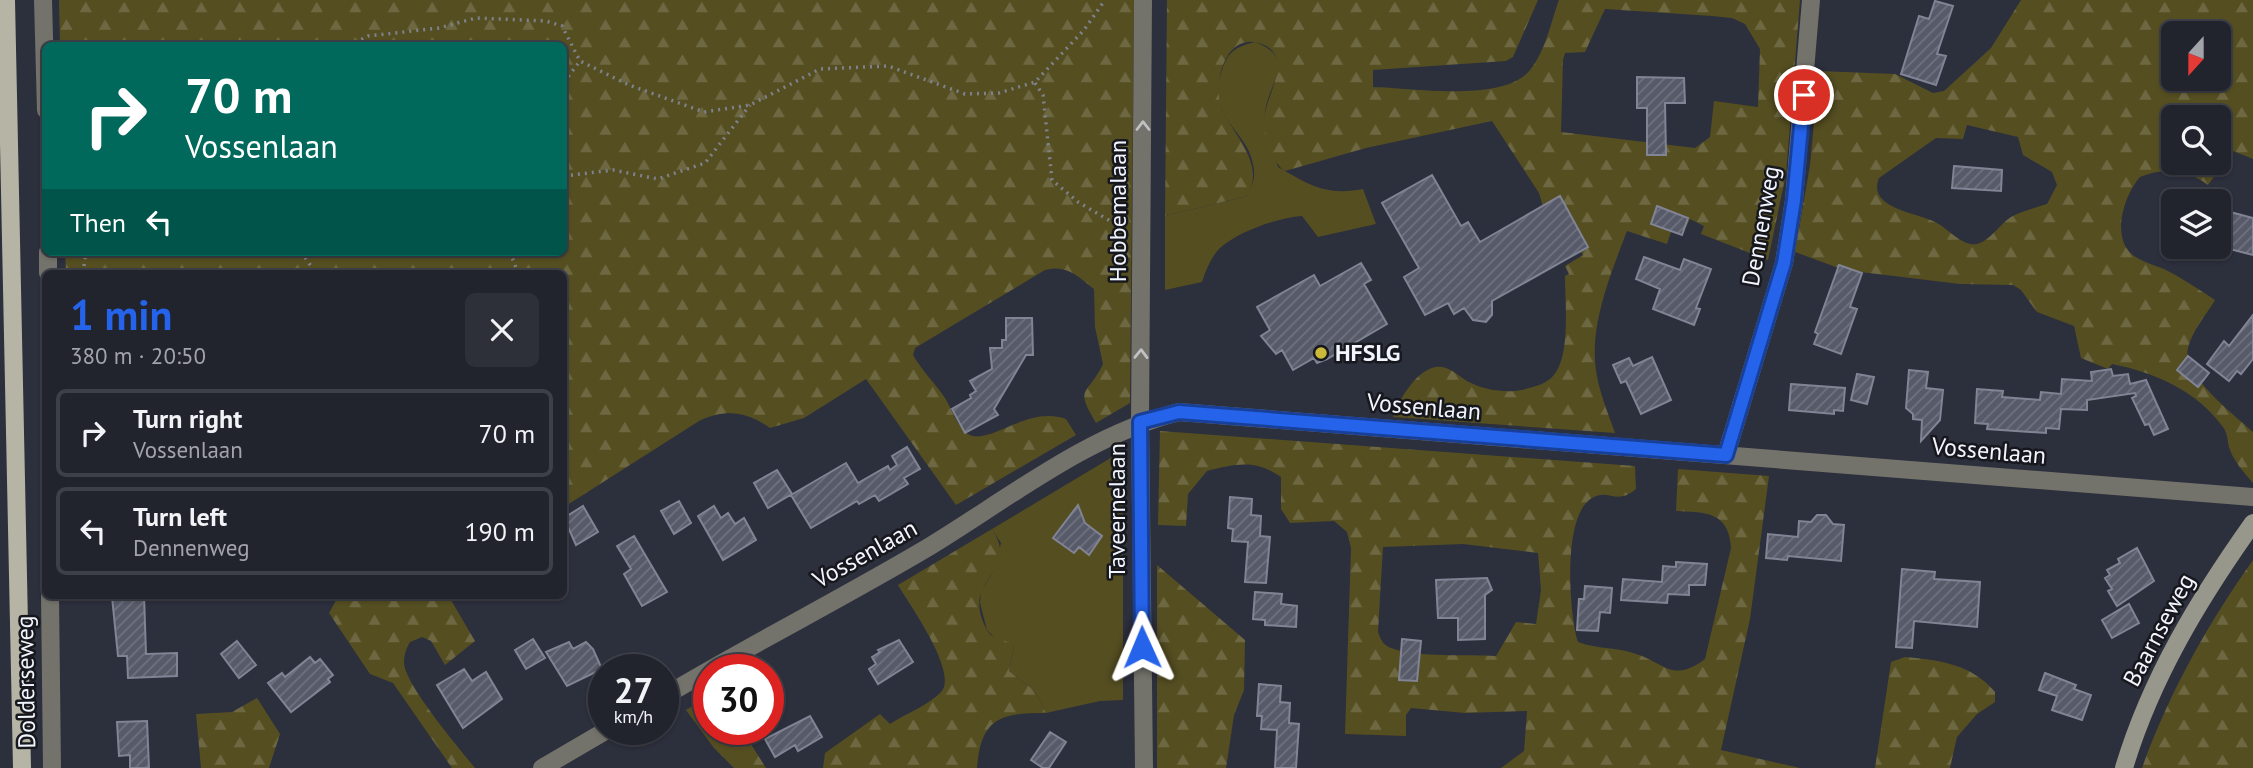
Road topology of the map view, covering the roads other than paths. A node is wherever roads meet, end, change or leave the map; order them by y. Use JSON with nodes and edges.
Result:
{"nodes":[{"id":1,"x":6,"y":0,"type":"edge"},
{"id":2,"x":43,"y":0,"type":"edge"},
{"id":3,"x":1143,"y":0,"type":"edge"},
{"id":4,"x":1811,"y":0,"type":"edge"},
{"id":5,"x":44,"y":42,"type":"edge"},
{"id":6,"x":1140,"y":422,"type":"junction"},
{"id":7,"x":1726,"y":455,"type":"junction"},
{"id":8,"x":2253,"y":497,"type":"edge"},
{"id":9,"x":2253,"y":523,"type":"edge"},
{"id":10,"x":50,"y":599,"type":"edge"},
{"id":11,"x":679,"y":688,"type":"edge"},
{"id":12,"x":588,"y":741,"type":"edge"},
{"id":13,"x":22,"y":768,"type":"edge"},
{"id":14,"x":52,"y":768,"type":"edge"},
{"id":15,"x":542,"y":768,"type":"edge"},
{"id":16,"x":1144,"y":768,"type":"edge"},
{"id":17,"x":2123,"y":768,"type":"edge"}],
"edges":[{"from":1,"to":13,"type":"main road","name":"Dolderseweg"},
{"from":2,"to":5,"type":"street"},
{"from":6,"to":3,"type":"street","name":"Hobbemalaan","one_way":true},
{"from":4,"to":7,"type":"street","name":"Dennenweg"},
{"from":6,"to":7,"type":"street","name":"Vossenlaan"},
{"from":6,"to":11,"type":"street","name":"Vossenlaan"},
{"from":6,"to":16,"type":"street","name":"Taveernelaan"},
{"from":7,"to":8,"type":"street","name":"Vossenlaan"},
{"from":9,"to":17,"type":"street","name":"Baarnseweg"},
{"from":10,"to":14,"type":"street","name":"Dolderseweg"},
{"from":12,"to":15,"type":"street"}]}
